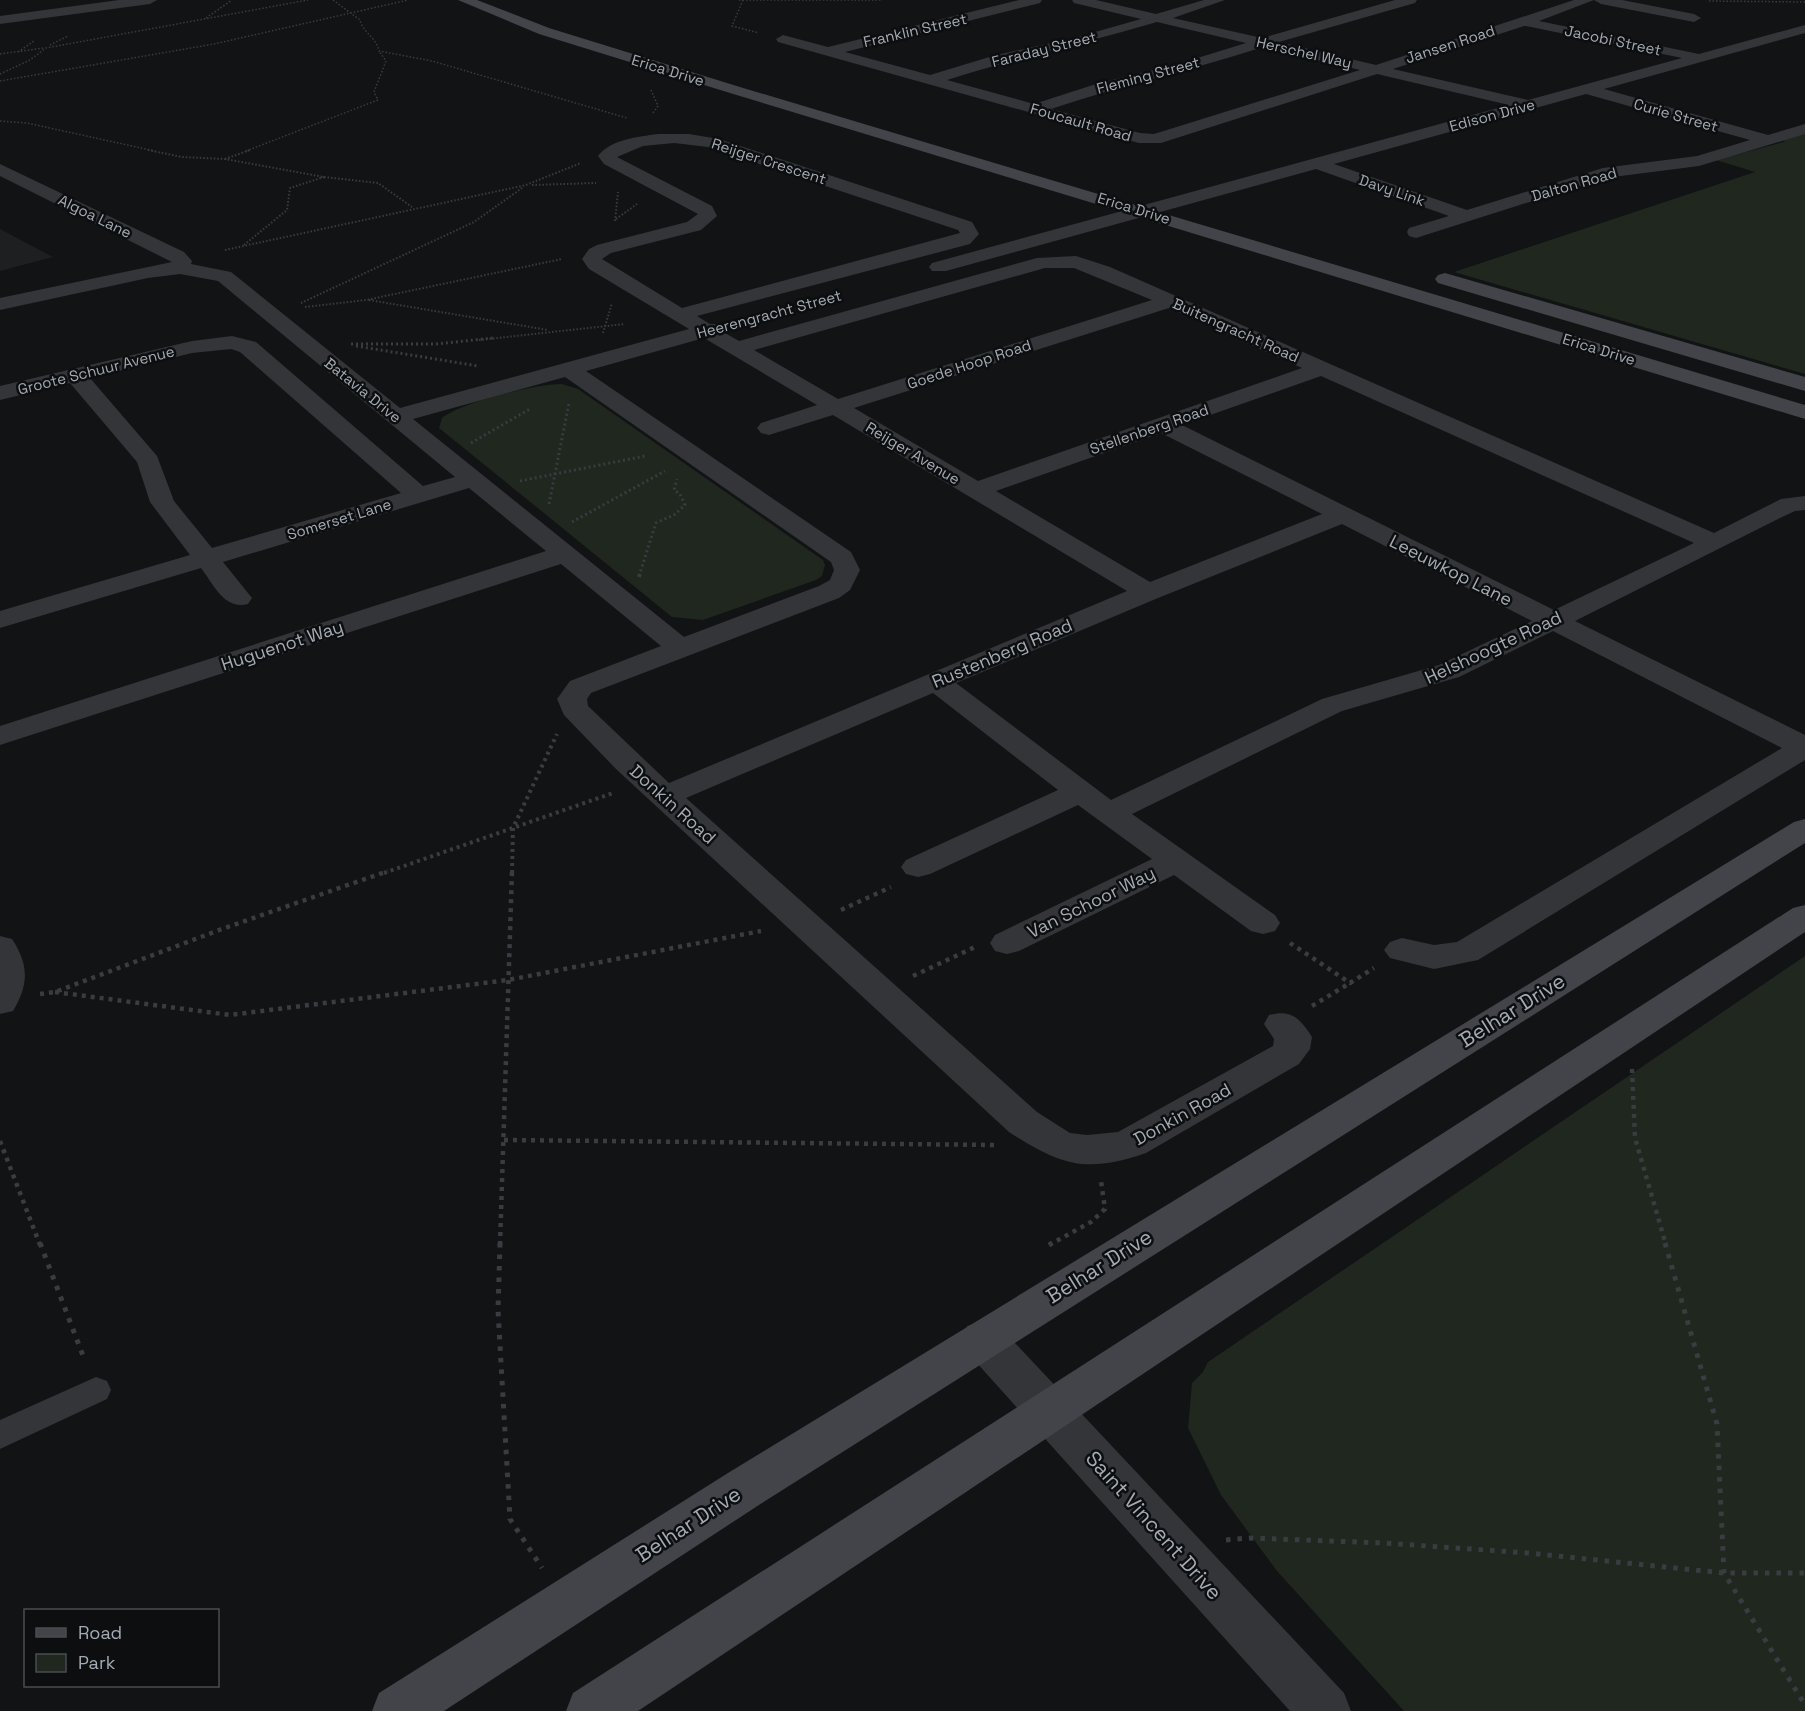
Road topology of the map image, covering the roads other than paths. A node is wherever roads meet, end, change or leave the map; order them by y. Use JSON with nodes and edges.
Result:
{"nodes":[{"id":1,"x":58,"y":0,"type":"edge"},
{"id":2,"x":150,"y":0,"type":"edge"},
{"id":3,"x":465,"y":0,"type":"edge"},
{"id":4,"x":1035,"y":0,"type":"edge"},
{"id":5,"x":1079,"y":0,"type":"edge"},
{"id":6,"x":1218,"y":0,"type":"edge"},
{"id":7,"x":1410,"y":0,"type":"edge"},
{"id":8,"x":1587,"y":0,"type":"edge"},
{"id":9,"x":1601,"y":0,"type":"edge"},
{"id":10,"x":70,"y":10,"type":"junction"},
{"id":11,"x":1158,"y":18,"type":"junction"},
{"id":12,"x":1694,"y":18,"type":"dead end"},
{"id":13,"x":0,"y":20,"type":"edge"},
{"id":14,"x":1525,"y":22,"type":"junction"},
{"id":15,"x":1805,"y":29,"type":"edge"},
{"id":16,"x":783,"y":39,"type":"road end"},
{"id":17,"x":1263,"y":42,"type":"junction"},
{"id":18,"x":829,"y":52,"type":"junction"},
{"id":19,"x":1701,"y":58,"type":"junction"},
{"id":20,"x":1376,"y":69,"type":"junction"},
{"id":21,"x":930,"y":80,"type":"junction"},
{"id":22,"x":1586,"y":89,"type":"junction"},
{"id":23,"x":1529,"y":105,"type":"junction"},
{"id":24,"x":1034,"y":109,"type":"junction"},
{"id":25,"x":1805,"y":129,"type":"edge"},
{"id":26,"x":1767,"y":140,"type":"junction"},
{"id":27,"x":1316,"y":163,"type":"junction"},
{"id":28,"x":0,"y":169,"type":"edge"},
{"id":29,"x":1143,"y":191,"type":"dead end"},
{"id":30,"x":1179,"y":201,"type":"junction"},
{"id":31,"x":1143,"y":211,"type":"junction"},
{"id":32,"x":1215,"y":212,"type":"dead end"},
{"id":33,"x":1467,"y":216,"type":"junction"},
{"id":34,"x":1416,"y":232,"type":"dead end"},
{"id":35,"x":178,"y":262,"type":"junction"},
{"id":36,"x":917,"y":273,"type":"dead end"},
{"id":37,"x":1432,"y":275,"type":"dead end"},
{"id":38,"x":1170,"y":301,"type":"junction"},
{"id":39,"x":0,"y":304,"type":"edge"},
{"id":40,"x":682,"y":317,"type":"junction"},
{"id":41,"x":737,"y":322,"type":"dead end"},
{"id":42,"x":708,"y":331,"type":"junction"},
{"id":43,"x":736,"y":348,"type":"junction"},
{"id":44,"x":1322,"y":368,"type":"junction"},
{"id":45,"x":75,"y":375,"type":"junction"},
{"id":46,"x":574,"y":379,"type":"junction"},
{"id":47,"x":1805,"y":384,"type":"edge"},
{"id":48,"x":0,"y":393,"type":"edge"},
{"id":49,"x":836,"y":407,"type":"junction"},
{"id":50,"x":1805,"y":412,"type":"edge"},
{"id":51,"x":395,"y":417,"type":"junction"},
{"id":52,"x":1162,"y":424,"type":"junction"},
{"id":53,"x":769,"y":428,"type":"dead end"},
{"id":54,"x":479,"y":484,"type":"junction"},
{"id":55,"x":976,"y":490,"type":"junction"},
{"id":56,"x":418,"y":495,"type":"junction"},
{"id":57,"x":1805,"y":503,"type":"edge"},
{"id":58,"x":1341,"y":516,"type":"junction"},
{"id":59,"x":1715,"y":543,"type":"junction"},
{"id":60,"x":564,"y":554,"type":"junction"},
{"id":61,"x":206,"y":559,"type":"junction"},
{"id":62,"x":1148,"y":592,"type":"junction"},
{"id":63,"x":238,"y":598,"type":"dead end"},
{"id":64,"x":0,"y":620,"type":"edge"},
{"id":65,"x":1550,"y":620,"type":"junction"},
{"id":66,"x":680,"y":648,"type":"junction"},
{"id":67,"x":935,"y":681,"type":"junction"},
{"id":68,"x":0,"y":736,"type":"edge"},
{"id":69,"x":1805,"y":747,"type":"edge"},
{"id":70,"x":656,"y":788,"type":"junction"},
{"id":71,"x":1080,"y":792,"type":"junction"},
{"id":72,"x":1112,"y":812,"type":"junction"},
{"id":73,"x":1805,"y":829,"type":"edge"},
{"id":74,"x":1176,"y":861,"type":"junction"},
{"id":75,"x":918,"y":867,"type":"road end"},
{"id":76,"x":1805,"y":916,"type":"edge"},
{"id":77,"x":1263,"y":923,"type":"road end"},
{"id":78,"x":1007,"y":944,"type":"road end"},
{"id":79,"x":0,"y":947,"type":"edge"},
{"id":80,"x":1402,"y":950,"type":"road end"},
{"id":81,"x":1,"y":1000,"type":"edge"},
{"id":82,"x":1282,"y":1024,"type":"road end"},
{"id":83,"x":983,"y":1339,"type":"junction"},
{"id":84,"x":96,"y":1390,"type":"road end"},
{"id":85,"x":1050,"y":1410,"type":"junction"},
{"id":86,"x":0,"y":1435,"type":"edge"},
{"id":87,"x":398,"y":1711,"type":"edge"},
{"id":88,"x":592,"y":1711,"type":"edge"},
{"id":89,"x":1325,"y":1711,"type":"edge"}],
"edges":[{"from":1,"to":10,"type":"street"},
{"from":2,"to":10,"type":"street"},
{"from":3,"to":31,"type":"main road","name":"Erica Drive"},
{"from":4,"to":18,"type":"street","name":"Franklin Street"},
{"from":5,"to":11,"type":"street","name":"Herschel Way"},
{"from":6,"to":11,"type":"street","name":"Faraday Street"},
{"from":7,"to":17,"type":"street","name":"Fleming Street"},
{"from":8,"to":14,"type":"street"},
{"from":9,"to":12,"type":"street"},
{"from":10,"to":13,"type":"street"},
{"from":11,"to":17,"type":"street","name":"Herschel Way"},
{"from":11,"to":21,"type":"street","name":"Faraday Street"},
{"from":14,"to":19,"type":"street","name":"Jacobi Street"},
{"from":14,"to":20,"type":"street","name":"Jansen Road"},
{"from":15,"to":19,"type":"street","name":"Edison Drive"},
{"from":16,"to":18,"type":"street","name":"Foucault Road"},
{"from":17,"to":20,"type":"street","name":"Herschel Way"},
{"from":17,"to":24,"type":"street","name":"Fleming Street"},
{"from":18,"to":21,"type":"street","name":"Foucault Road"},
{"from":19,"to":22,"type":"street","name":"Edison Drive"},
{"from":20,"to":23,"type":"street","name":"Herschel Way"},
{"from":20,"to":24,"type":"street","name":"Foucault Road"},
{"from":21,"to":24,"type":"street","name":"Foucault Road"},
{"from":22,"to":23,"type":"street","name":"Edison Drive"},
{"from":22,"to":26,"type":"street","name":"Curie Street"},
{"from":23,"to":27,"type":"street","name":"Edison Drive"},
{"from":25,"to":26,"type":"street","name":"Dalton Road"},
{"from":26,"to":33,"type":"street","name":"Dalton Road"},
{"from":27,"to":30,"type":"street","name":"Edison Drive"},
{"from":27,"to":33,"type":"street","name":"Davy Link"},
{"from":28,"to":35,"type":"street","name":"Algoa Lane"},
{"from":29,"to":30,"type":"main road","name":"Erica Drive"},
{"from":30,"to":31,"type":"street","name":"Edison Drive"},
{"from":30,"to":32,"type":"main road","name":"Erica Drive"},
{"from":31,"to":36,"type":"street"},
{"from":31,"to":50,"type":"main road","name":"Erica Drive"},
{"from":33,"to":34,"type":"street","name":"Dalton Road"},
{"from":35,"to":39,"type":"street","name":"Batavia Drive"},
{"from":35,"to":51,"type":"street","name":"Batavia Drive"},
{"from":37,"to":47,"type":"main road","name":"Erica Drive"},
{"from":38,"to":43,"type":"street","name":"Buitengracht Road"},
{"from":38,"to":44,"type":"street","name":"Buitengracht Road"},
{"from":38,"to":49,"type":"street","name":"Goede Hoop Road"},
{"from":40,"to":40,"type":"street","name":"Reijger Crescent"},
{"from":40,"to":42,"type":"street","name":"Reijger Avenue"},
{"from":41,"to":42,"type":"street","name":"Heerengracht Street"},
{"from":42,"to":43,"type":"street","name":"Reijger Avenue"},
{"from":42,"to":46,"type":"street","name":"Heerengracht Street"},
{"from":43,"to":49,"type":"street","name":"Reijger Avenue"},
{"from":44,"to":52,"type":"street","name":"Stellenberg Road"},
{"from":44,"to":59,"type":"street","name":"Buitengracht Road"},
{"from":45,"to":48,"type":"street","name":"Groote Schuur Avenue"},
{"from":45,"to":56,"type":"street","name":"Groote Schuur Avenue"},
{"from":45,"to":61,"type":"street"},
{"from":46,"to":51,"type":"street","name":"Heerengracht Street"},
{"from":46,"to":66,"type":"street"},
{"from":49,"to":53,"type":"street","name":"Goede Hoop Road"},
{"from":49,"to":55,"type":"street","name":"Reijger Avenue"},
{"from":51,"to":54,"type":"street","name":"Batavia Drive"},
{"from":52,"to":55,"type":"street","name":"Stellenberg Road"},
{"from":52,"to":58,"type":"street","name":"Leeuwkop Lane"},
{"from":54,"to":56,"type":"street","name":"Somerset Lane"},
{"from":54,"to":60,"type":"street","name":"Batavia Drive"},
{"from":55,"to":62,"type":"street","name":"Reijger Avenue"},
{"from":56,"to":61,"type":"street","name":"Somerset Lane"},
{"from":57,"to":59,"type":"street","name":"Helshoogte Road"},
{"from":58,"to":62,"type":"street","name":"Rustenberg Road"},
{"from":58,"to":65,"type":"street","name":"Leeuwkop Lane"},
{"from":59,"to":65,"type":"street","name":"Helshoogte Road"},
{"from":60,"to":66,"type":"street","name":"Batavia Drive"},
{"from":60,"to":68,"type":"street","name":"Huguenot Way"},
{"from":61,"to":63,"type":"street"},
{"from":61,"to":64,"type":"street","name":"Somerset Lane"},
{"from":62,"to":67,"type":"street","name":"Rustenberg Road"},
{"from":65,"to":69,"type":"street","name":"Leeuwkop Lane"},
{"from":65,"to":72,"type":"street","name":"Helshoogte Road"},
{"from":66,"to":70,"type":"street","name":"Donkin Road"},
{"from":67,"to":70,"type":"street","name":"Rustenberg Road"},
{"from":67,"to":71,"type":"street","name":"Van Schoor Way"},
{"from":69,"to":80,"type":"street"},
{"from":70,"to":82,"type":"street","name":"Donkin Road"},
{"from":71,"to":72,"type":"street","name":"Van Schoor Way"},
{"from":71,"to":75,"type":"street"},
{"from":72,"to":74,"type":"street","name":"Van Schoor Way"},
{"from":73,"to":83,"type":"main road","name":"Belhar Drive"},
{"from":74,"to":77,"type":"street","name":"Van Schoor Way"},
{"from":74,"to":78,"type":"street","name":"Van Schoor Way"},
{"from":76,"to":85,"type":"main road"},
{"from":79,"to":81,"type":"street"},
{"from":83,"to":85,"type":"street","name":"Saint Vincent Drive"},
{"from":83,"to":87,"type":"main road","name":"Belhar Drive"},
{"from":84,"to":86,"type":"lane"},
{"from":85,"to":88,"type":"main road"},
{"from":85,"to":89,"type":"street","name":"Saint Vincent Drive"}]}
